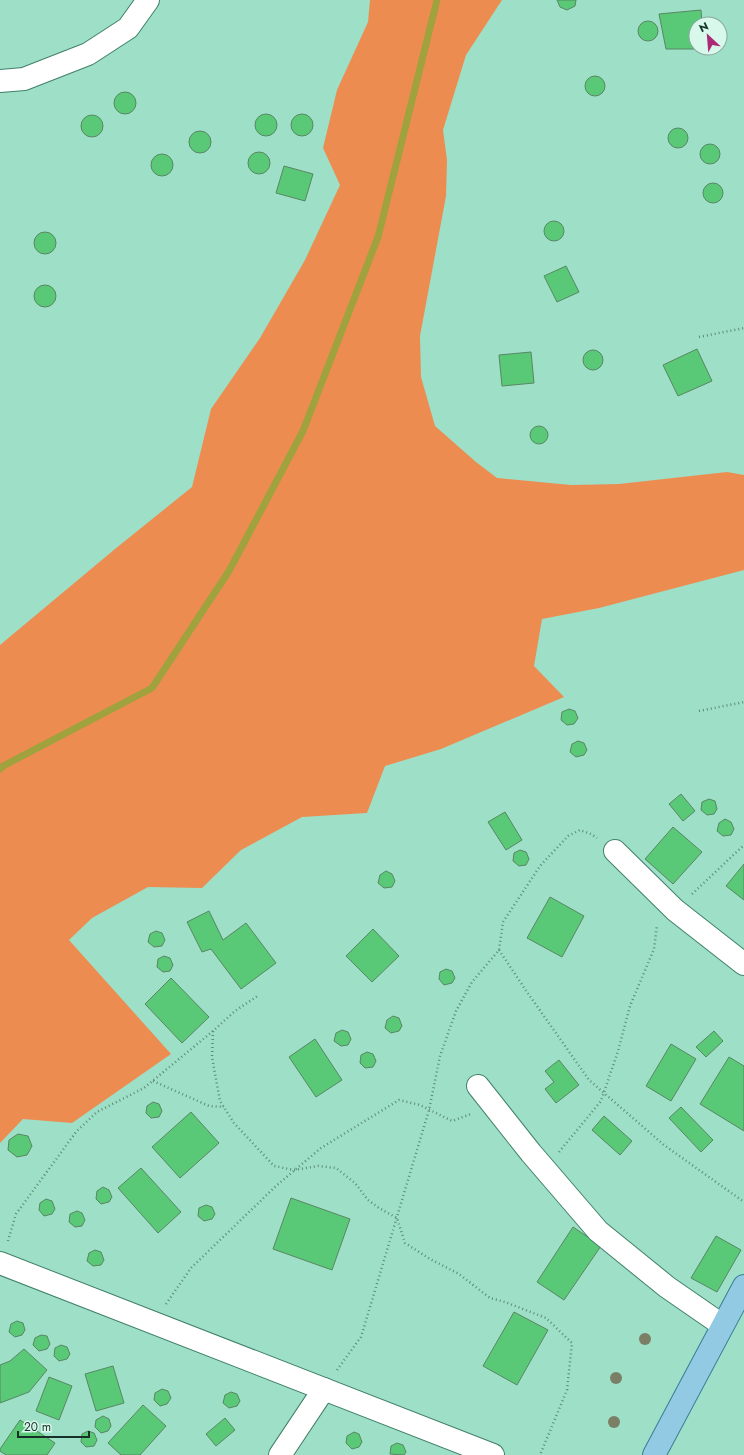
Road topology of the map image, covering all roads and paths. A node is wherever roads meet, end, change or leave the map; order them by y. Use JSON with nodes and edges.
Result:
{"nodes":[{"id":1,"x":148,"y":0,"type":"edge"},
{"id":2,"x":0,"y":81,"type":"edge"},
{"id":3,"x":744,"y":328,"type":"edge"},
{"id":4,"x":699,"y":338,"type":"dead end"},
{"id":5,"x":744,"y":702,"type":"edge"},
{"id":6,"x":699,"y":711,"type":"dead end"},
{"id":7,"x":744,"y":845,"type":"edge"},
{"id":8,"x":615,"y":851,"type":"joint"},
{"id":9,"x":675,"y":910,"type":"junction"},
{"id":10,"x":499,"y":950,"type":"junction"},
{"id":11,"x":744,"y":964,"type":"edge"},
{"id":12,"x":259,"y":995,"type":"dead end"},
{"id":13,"x":213,"y":1031,"type":"junction"},
{"id":14,"x":153,"y":1081,"type":"junction"},
{"id":15,"x":478,"y":1086,"type":"dead end"},
{"id":16,"x":604,"y":1094,"type":"junction"},
{"id":17,"x":493,"y":1105,"type":"junction"},
{"id":18,"x":224,"y":1107,"type":"junction"},
{"id":19,"x":429,"y":1110,"type":"junction"},
{"id":20,"x":544,"y":1169,"type":"junction"},
{"id":21,"x":294,"y":1170,"type":"junction"},
{"id":22,"x":744,"y":1202,"type":"edge"},
{"id":23,"x":397,"y":1218,"type":"junction"},
{"id":24,"x":2,"y":1264,"type":"edge"},
{"id":25,"x":744,"y":1286,"type":"edge"},
{"id":26,"x":153,"y":1323,"type":"junction"},
{"id":27,"x":722,"y":1325,"type":"junction"},
{"id":28,"x":324,"y":1389,"type":"junction"},
{"id":29,"x":280,"y":1455,"type":"edge"},
{"id":30,"x":493,"y":1455,"type":"edge"},
{"id":31,"x":540,"y":1455,"type":"edge"},
{"id":32,"x":654,"y":1455,"type":"edge"}],
"edges":[{"from":1,"to":2,"type":"street"},
{"from":3,"to":4,"type":"path"},
{"from":5,"to":6,"type":"path"},
{"from":7,"to":9,"type":"path"},
{"from":8,"to":9,"type":"street"},
{"from":8,"to":10,"type":"path"},
{"from":9,"to":11,"type":"street"},
{"from":9,"to":16,"type":"path"},
{"from":10,"to":16,"type":"path"},
{"from":10,"to":19,"type":"path"},
{"from":12,"to":13,"type":"path"},
{"from":13,"to":14,"type":"path"},
{"from":13,"to":18,"type":"path"},
{"from":14,"to":18,"type":"path"},
{"from":14,"to":24,"type":"path"},
{"from":15,"to":17,"type":"street"},
{"from":16,"to":20,"type":"path"},
{"from":16,"to":22,"type":"path"},
{"from":17,"to":19,"type":"path"},
{"from":17,"to":20,"type":"street"},
{"from":18,"to":21,"type":"path"},
{"from":19,"to":21,"type":"path"},
{"from":19,"to":23,"type":"path"},
{"from":20,"to":27,"type":"street"},
{"from":21,"to":23,"type":"path"},
{"from":21,"to":26,"type":"path"},
{"from":23,"to":28,"type":"path"},
{"from":23,"to":31,"type":"path"},
{"from":24,"to":26,"type":"street"},
{"from":25,"to":27,"type":"main road"},
{"from":26,"to":28,"type":"street"},
{"from":27,"to":32,"type":"main road"},
{"from":28,"to":29,"type":"street"},
{"from":28,"to":30,"type":"street"}]}
